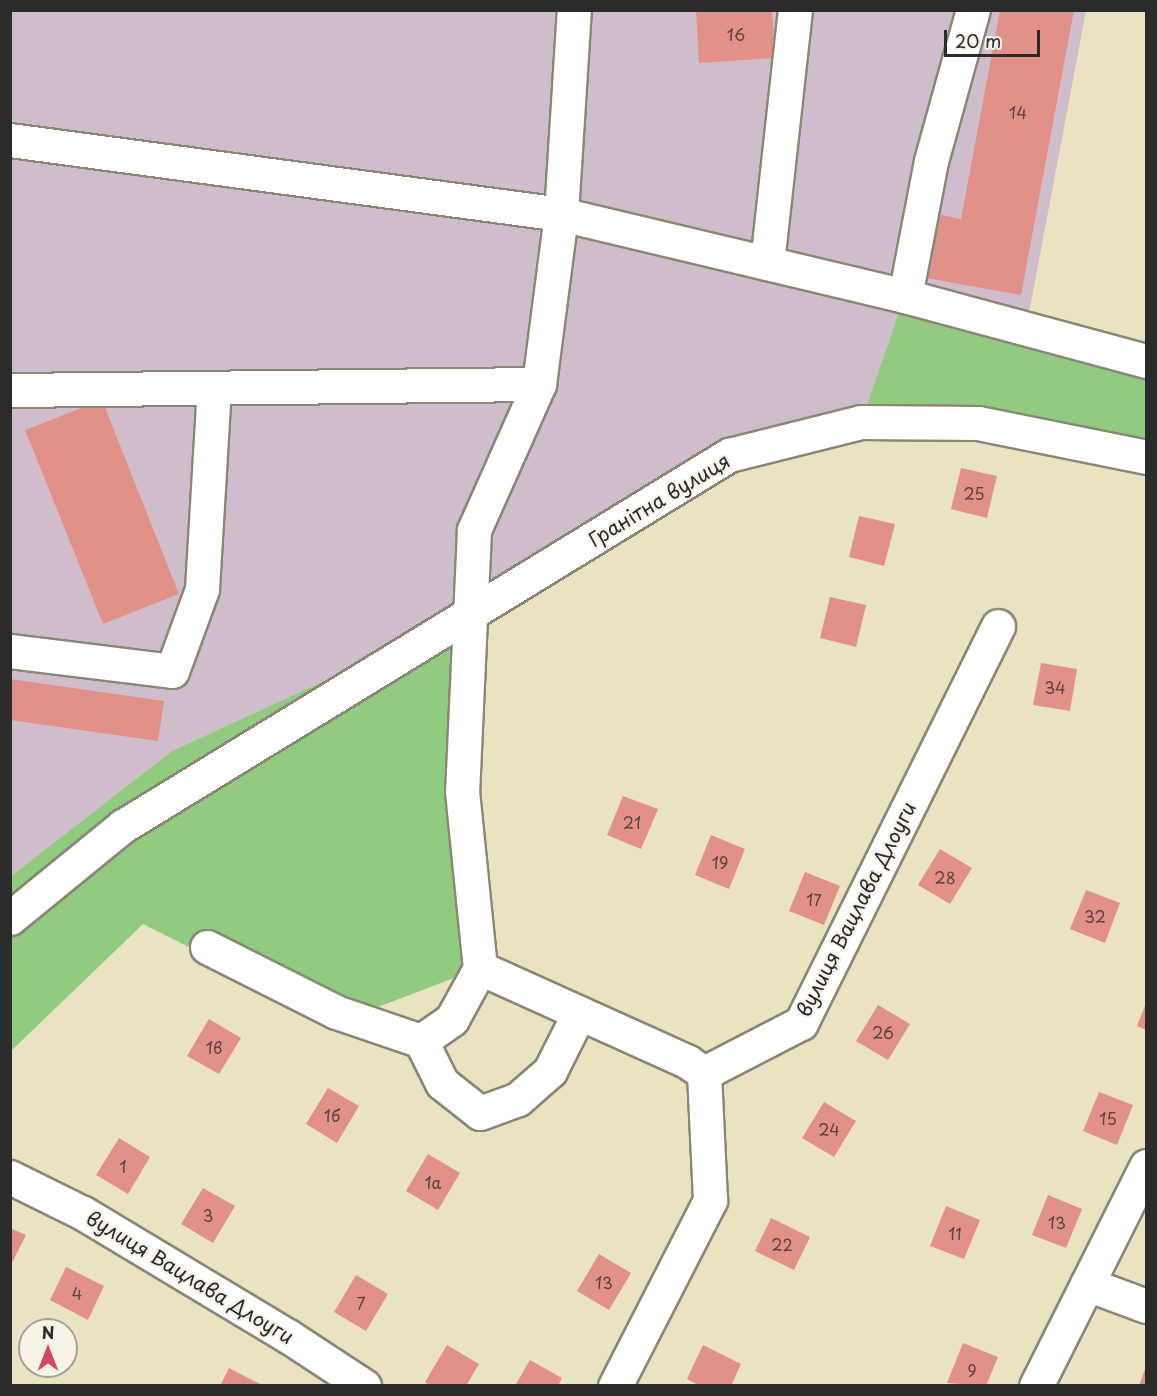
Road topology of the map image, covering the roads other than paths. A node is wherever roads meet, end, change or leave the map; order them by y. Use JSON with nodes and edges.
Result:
{"nodes":[{"id":1,"x":574,"y":10,"type":"edge"},
{"id":2,"x":795,"y":10,"type":"edge"},
{"id":3,"x":973,"y":10,"type":"edge"},
{"id":4,"x":10,"y":140,"type":"edge"},
{"id":5,"x":561,"y":214,"type":"junction"},
{"id":6,"x":767,"y":263,"type":"junction"},
{"id":7,"x":905,"y":296,"type":"junction"},
{"id":8,"x":1146,"y":361,"type":"edge"},
{"id":9,"x":539,"y":384,"type":"junction"},
{"id":10,"x":214,"y":389,"type":"junction"},
{"id":11,"x":10,"y":390,"type":"edge"},
{"id":12,"x":1146,"y":457,"type":"edge"},
{"id":13,"x":471,"y":613,"type":"junction"},
{"id":14,"x":998,"y":626,"type":"dead end"},
{"id":15,"x":10,"y":651,"type":"edge"},
{"id":16,"x":10,"y":918,"type":"edge"},
{"id":17,"x":207,"y":947,"type":"dead end"},
{"id":18,"x":480,"y":968,"type":"junction"},
{"id":19,"x":579,"y":1013,"type":"junction"},
{"id":20,"x":421,"y":1041,"type":"junction"},
{"id":21,"x":704,"y":1073,"type":"junction"},
{"id":22,"x":1146,"y":1166,"type":"edge"},
{"id":23,"x":10,"y":1178,"type":"edge"},
{"id":24,"x":1087,"y":1284,"type":"junction"},
{"id":25,"x":1146,"y":1306,"type":"edge"},
{"id":26,"x":364,"y":1386,"type":"edge"},
{"id":27,"x":615,"y":1386,"type":"edge"},
{"id":28,"x":1036,"y":1386,"type":"edge"}],
"edges":[{"from":1,"to":5,"type":"street"},
{"from":2,"to":6,"type":"street"},
{"from":3,"to":7,"type":"street"},
{"from":4,"to":5,"type":"street"},
{"from":5,"to":6,"type":"street"},
{"from":5,"to":9,"type":"street"},
{"from":6,"to":7,"type":"street"},
{"from":7,"to":8,"type":"street"},
{"from":9,"to":10,"type":"street"},
{"from":9,"to":13,"type":"street"},
{"from":10,"to":11,"type":"street"},
{"from":10,"to":15,"type":"street"},
{"from":12,"to":13,"type":"street","name":"Гранітна вулиця"},
{"from":13,"to":16,"type":"street","name":"Гранітна вулиця"},
{"from":13,"to":18,"type":"street"},
{"from":14,"to":21,"type":"street","name":"вулиця Вацлава Длоуги"},
{"from":17,"to":20,"type":"street"},
{"from":18,"to":19,"type":"street"},
{"from":18,"to":20,"type":"street"},
{"from":19,"to":20,"type":"street"},
{"from":19,"to":21,"type":"street"},
{"from":21,"to":27,"type":"street"},
{"from":22,"to":24,"type":"street"},
{"from":23,"to":26,"type":"street","name":"вулиця Вацлава Длоуги"},
{"from":24,"to":25,"type":"street"},
{"from":24,"to":28,"type":"street"}]}
